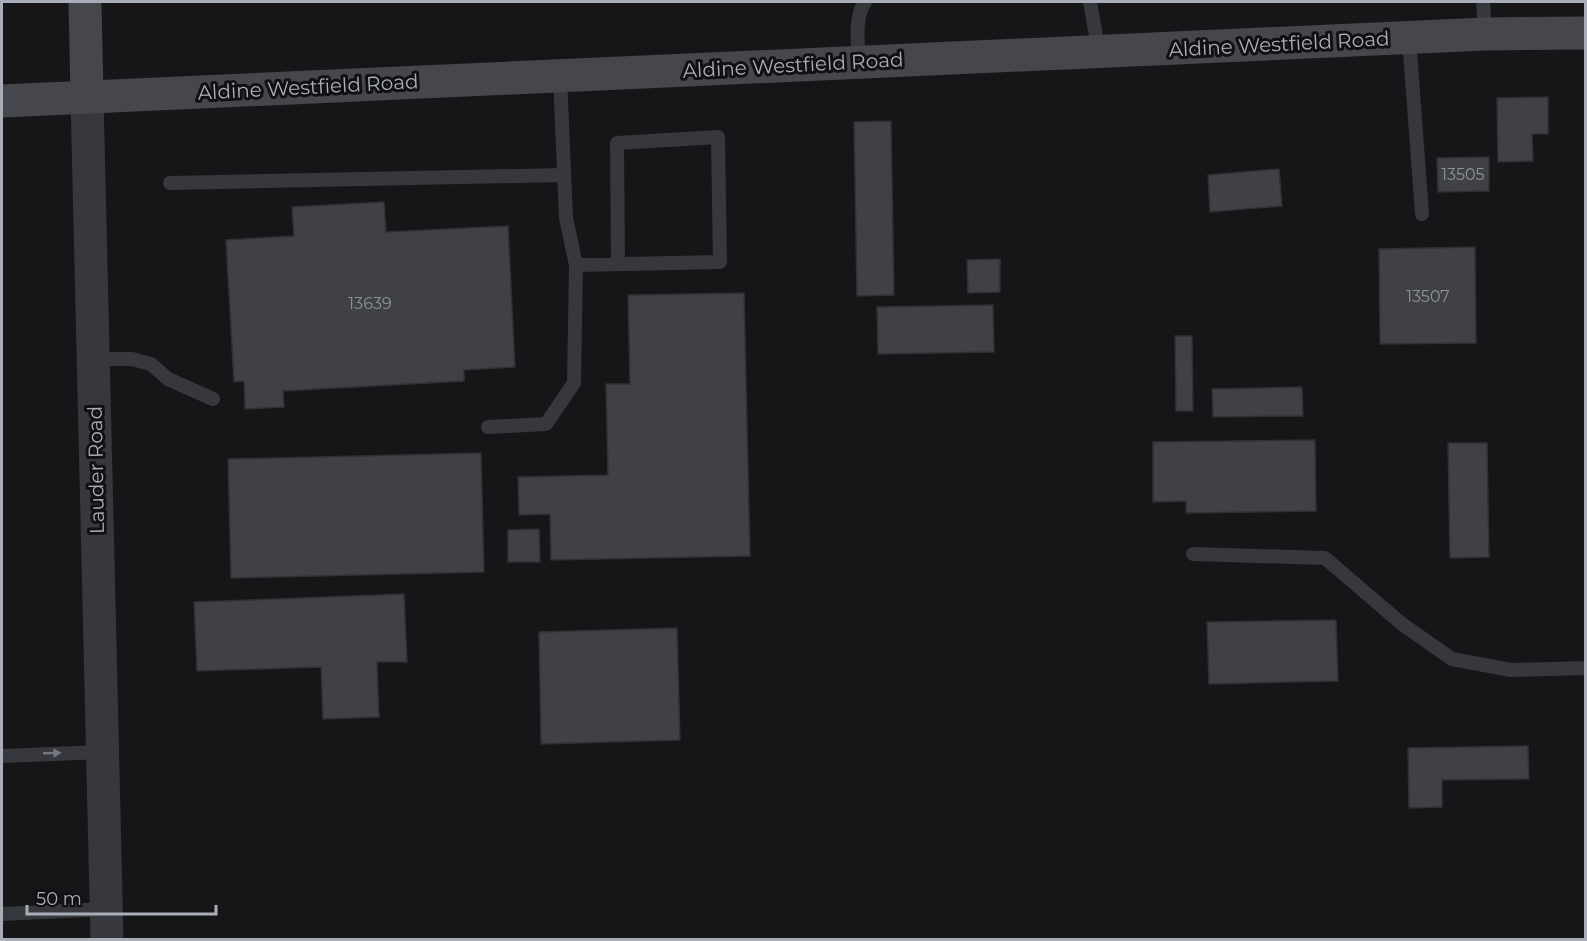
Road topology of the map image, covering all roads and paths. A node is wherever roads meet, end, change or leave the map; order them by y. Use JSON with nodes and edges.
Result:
{"nodes":[{"id":1,"x":85,"y":2,"type":"edge"},
{"id":2,"x":865,"y":2,"type":"edge"},
{"id":3,"x":1090,"y":2,"type":"edge"},
{"id":4,"x":1483,"y":2,"type":"edge"},
{"id":5,"x":1586,"y":33,"type":"edge"},
{"id":6,"x":1485,"y":34,"type":"junction"},
{"id":7,"x":1409,"y":38,"type":"junction"},
{"id":8,"x":1099,"y":52,"type":"junction"},
{"id":9,"x":859,"y":62,"type":"junction"},
{"id":10,"x":560,"y":76,"type":"junction"},
{"id":11,"x":87,"y":97,"type":"junction"},
{"id":12,"x":2,"y":101,"type":"edge"},
{"id":13,"x":564,"y":175,"type":"junction"},
{"id":14,"x":170,"y":183,"type":"dead end"},
{"id":15,"x":1422,"y":214,"type":"dead end"},
{"id":16,"x":618,"y":263,"type":"junction"},
{"id":17,"x":576,"y":265,"type":"junction"},
{"id":18,"x":94,"y":359,"type":"junction"},
{"id":19,"x":213,"y":399,"type":"dead end"},
{"id":20,"x":488,"y":427,"type":"dead end"},
{"id":21,"x":1193,"y":554,"type":"dead end"},
{"id":22,"x":1586,"y":668,"type":"edge"},
{"id":23,"x":103,"y":752,"type":"junction"},
{"id":24,"x":2,"y":756,"type":"edge"},
{"id":25,"x":2,"y":914,"type":"edge"},
{"id":26,"x":107,"y":924,"type":"edge"}],
"edges":[{"from":1,"to":11,"type":"main road","name":"Lauder Road"},
{"from":2,"to":9,"type":"lane"},
{"from":3,"to":8,"type":"lane"},
{"from":4,"to":6,"type":"lane"},
{"from":5,"to":6,"type":"main road","name":"Aldine Westfield Road"},
{"from":6,"to":7,"type":"main road","name":"Aldine Westfield Road"},
{"from":7,"to":8,"type":"main road","name":"Aldine Westfield Road"},
{"from":7,"to":15,"type":"lane"},
{"from":8,"to":9,"type":"main road","name":"Aldine Westfield Road"},
{"from":9,"to":10,"type":"main road","name":"Aldine Westfield Road"},
{"from":10,"to":11,"type":"main road","name":"Aldine Westfield Road"},
{"from":10,"to":13,"type":"lane"},
{"from":11,"to":12,"type":"main road","name":"Aldine Westfield Road"},
{"from":11,"to":18,"type":"street","name":"Lauder Road"},
{"from":13,"to":14,"type":"lane"},
{"from":13,"to":17,"type":"lane"},
{"from":16,"to":16,"type":"lane"},
{"from":16,"to":17,"type":"lane"},
{"from":17,"to":20,"type":"lane"},
{"from":18,"to":19,"type":"lane"},
{"from":18,"to":23,"type":"street","name":"Lauder Road"},
{"from":21,"to":22,"type":"lane"},
{"from":24,"to":23,"type":"lane","one_way":true},
{"from":23,"to":26,"type":"street","name":"Lauder Road"},
{"from":25,"to":26,"type":"lane"}]}
